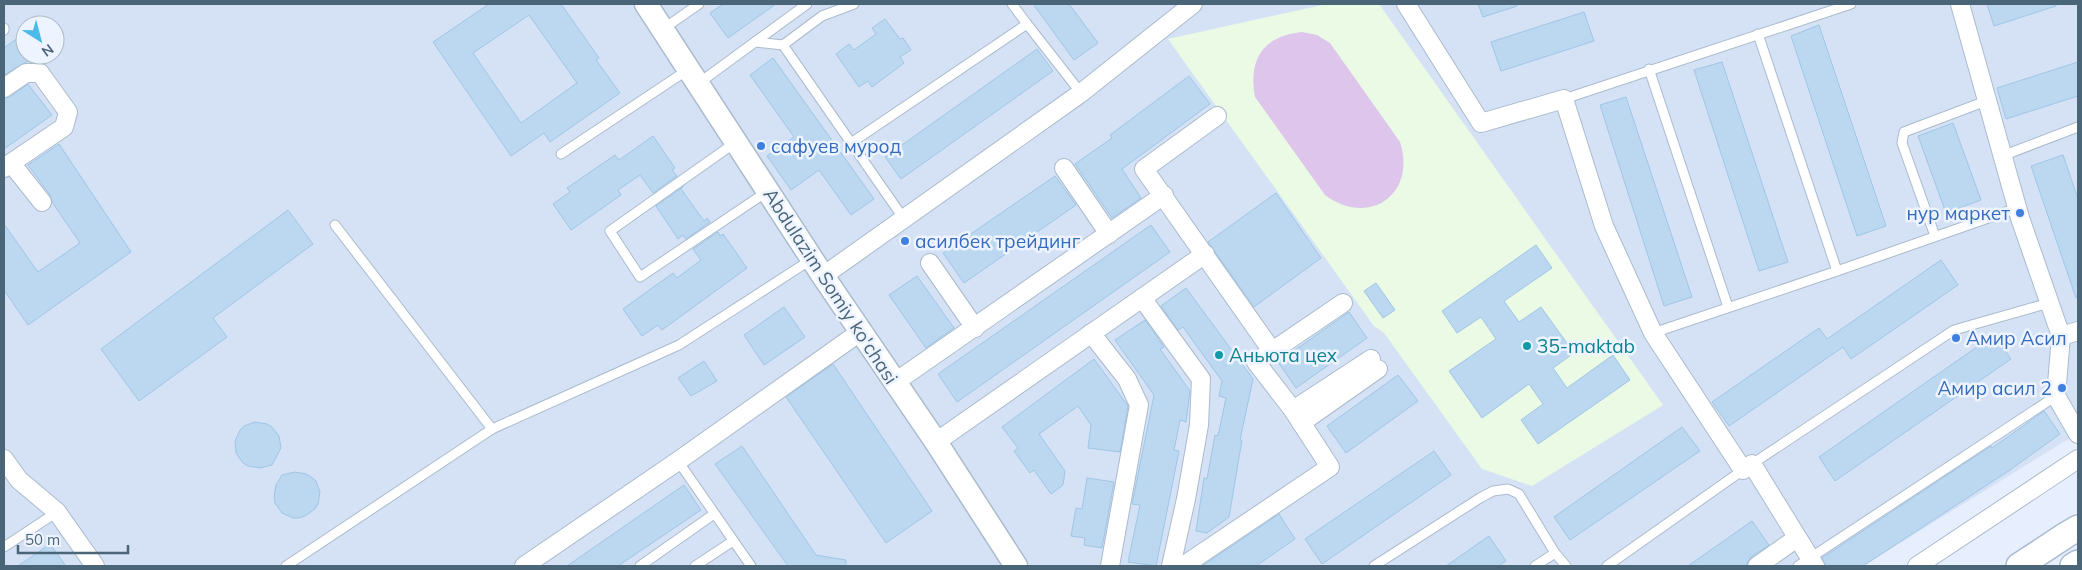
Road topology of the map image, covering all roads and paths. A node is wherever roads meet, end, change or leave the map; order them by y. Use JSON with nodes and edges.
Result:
{"nodes":[{"id":1,"x":646,"y":4,"type":"edge"},
{"id":2,"x":699,"y":4,"type":"edge"},
{"id":3,"x":806,"y":4,"type":"edge"},
{"id":4,"x":854,"y":4,"type":"edge"},
{"id":5,"x":1012,"y":4,"type":"edge"},
{"id":6,"x":1194,"y":4,"type":"edge"},
{"id":7,"x":1406,"y":4,"type":"edge"},
{"id":8,"x":1851,"y":4,"type":"edge"},
{"id":9,"x":1960,"y":4,"type":"edge"},
{"id":10,"x":1027,"y":24,"type":"junction"},
{"id":11,"x":663,"y":30,"type":"junction"},
{"id":12,"x":1758,"y":34,"type":"junction"},
{"id":13,"x":755,"y":42,"type":"junction"},
{"id":14,"x":783,"y":44,"type":"junction"},
{"id":15,"x":1649,"y":69,"type":"junction"},
{"id":16,"x":694,"y":76,"type":"junction"},
{"id":17,"x":4,"y":88,"type":"edge"},
{"id":18,"x":1081,"y":93,"type":"junction"},
{"id":19,"x":1564,"y":99,"type":"junction"},
{"id":20,"x":1986,"y":101,"type":"junction"},
{"id":21,"x":1216,"y":116,"type":"dead end"},
{"id":22,"x":2078,"y":127,"type":"edge"},
{"id":23,"x":736,"y":142,"type":"junction"},
{"id":24,"x":851,"y":143,"type":"junction"},
{"id":25,"x":561,"y":154,"type":"dead end"},
{"id":26,"x":2002,"y":156,"type":"junction"},
{"id":27,"x":7,"y":166,"type":"edge"},
{"id":28,"x":1064,"y":168,"type":"dead end"},
{"id":29,"x":768,"y":191,"type":"junction"},
{"id":30,"x":1164,"y":195,"type":"junction"},
{"id":31,"x":42,"y":202,"type":"dead end"},
{"id":32,"x":2017,"y":208,"type":"junction"},
{"id":33,"x":904,"y":220,"type":"junction"},
{"id":34,"x":335,"y":225,"type":"dead end"},
{"id":35,"x":1109,"y":234,"type":"junction"},
{"id":36,"x":1936,"y":236,"type":"junction"},
{"id":37,"x":1205,"y":254,"type":"junction"},
{"id":38,"x":930,"y":263,"type":"dead end"},
{"id":39,"x":818,"y":268,"type":"junction"},
{"id":40,"x":1837,"y":271,"type":"junction"},
{"id":41,"x":1142,"y":298,"type":"junction"},
{"id":42,"x":1343,"y":303,"type":"dead end"},
{"id":43,"x":2049,"y":303,"type":"junction"},
{"id":44,"x":1728,"y":306,"type":"junction"},
{"id":45,"x":975,"y":328,"type":"junction"},
{"id":46,"x":2078,"y":331,"type":"edge"},
{"id":47,"x":860,"y":332,"type":"junction"},
{"id":48,"x":1091,"y":333,"type":"junction"},
{"id":49,"x":1653,"y":333,"type":"junction"},
{"id":50,"x":2060,"y":336,"type":"junction"},
{"id":51,"x":1272,"y":351,"type":"junction"},
{"id":52,"x":1374,"y":364,"type":"dead end"},
{"id":53,"x":894,"y":383,"type":"junction"},
{"id":54,"x":2056,"y":396,"type":"junction"},
{"id":55,"x":1297,"y":417,"type":"junction"},
{"id":56,"x":492,"y":429,"type":"junction"},
{"id":57,"x":2078,"y":434,"type":"edge"},
{"id":58,"x":936,"y":442,"type":"junction"},
{"id":59,"x":4,"y":459,"type":"edge"},
{"id":60,"x":2078,"y":459,"type":"edge"},
{"id":61,"x":678,"y":461,"type":"junction"},
{"id":62,"x":1748,"y":467,"type":"junction"},
{"id":63,"x":57,"y":512,"type":"junction"},
{"id":64,"x":714,"y":514,"type":"junction"},
{"id":65,"x":2078,"y":528,"type":"edge"},
{"id":66,"x":1797,"y":538,"type":"junction"},
{"id":67,"x":733,"y":541,"type":"junction"},
{"id":68,"x":4,"y":547,"type":"edge"},
{"id":69,"x":1555,"y":553,"type":"junction"},
{"id":70,"x":2078,"y":562,"type":"edge"},
{"id":71,"x":1807,"y":564,"type":"edge"},
{"id":72,"x":95,"y":566,"type":"edge"},
{"id":73,"x":286,"y":566,"type":"edge"},
{"id":74,"x":524,"y":566,"type":"edge"},
{"id":75,"x":640,"y":566,"type":"edge"},
{"id":76,"x":695,"y":566,"type":"edge"},
{"id":77,"x":751,"y":566,"type":"edge"},
{"id":78,"x":1016,"y":566,"type":"edge"},
{"id":79,"x":1110,"y":566,"type":"edge"},
{"id":80,"x":1171,"y":566,"type":"edge"},
{"id":81,"x":1183,"y":566,"type":"edge"},
{"id":82,"x":1374,"y":566,"type":"edge"},
{"id":83,"x":1536,"y":566,"type":"edge"},
{"id":84,"x":1566,"y":566,"type":"edge"},
{"id":85,"x":1607,"y":566,"type":"edge"},
{"id":86,"x":1757,"y":566,"type":"edge"},
{"id":87,"x":1917,"y":566,"type":"edge"},
{"id":88,"x":2019,"y":566,"type":"edge"},
{"id":89,"x":2073,"y":566,"type":"edge"}],
"edges":[{"from":1,"to":11,"type":"street","name":"Abdulazim Somiy ko'chasi"},
{"from":2,"to":11,"type":"lane"},
{"from":3,"to":13,"type":"lane"},
{"from":4,"to":14,"type":"lane"},
{"from":5,"to":10,"type":"lane"},
{"from":6,"to":18,"type":"street"},
{"from":7,"to":19,"type":"street"},
{"from":8,"to":12,"type":"lane"},
{"from":9,"to":20,"type":"street"},
{"from":10,"to":18,"type":"lane"},
{"from":10,"to":24,"type":"lane"},
{"from":11,"to":16,"type":"street","name":"Abdulazim Somiy ko'chasi"},
{"from":12,"to":15,"type":"lane"},
{"from":12,"to":40,"type":"lane"},
{"from":13,"to":14,"type":"lane"},
{"from":13,"to":16,"type":"lane"},
{"from":14,"to":24,"type":"lane"},
{"from":15,"to":19,"type":"lane"},
{"from":15,"to":44,"type":"lane"},
{"from":16,"to":23,"type":"street","name":"Abdulazim Somiy ko'chasi"},
{"from":16,"to":25,"type":"lane"},
{"from":17,"to":27,"type":"street"},
{"from":18,"to":33,"type":"street"},
{"from":19,"to":49,"type":"street"},
{"from":20,"to":26,"type":"street"},
{"from":20,"to":36,"type":"lane"},
{"from":21,"to":30,"type":"street"},
{"from":22,"to":26,"type":"lane"},
{"from":23,"to":29,"type":"street","name":"Abdulazim Somiy ko'chasi"},
{"from":23,"to":29,"type":"lane"},
{"from":24,"to":33,"type":"lane"},
{"from":26,"to":32,"type":"street"},
{"from":27,"to":31,"type":"street"},
{"from":28,"to":35,"type":"street"},
{"from":29,"to":39,"type":"street","name":"Abdulazim Somiy ko'chasi"},
{"from":30,"to":35,"type":"street"},
{"from":30,"to":37,"type":"street"},
{"from":32,"to":36,"type":"lane"},
{"from":32,"to":43,"type":"street"},
{"from":33,"to":39,"type":"street"},
{"from":34,"to":56,"type":"lane"},
{"from":35,"to":45,"type":"street"},
{"from":36,"to":40,"type":"lane"},
{"from":37,"to":41,"type":"street"},
{"from":37,"to":51,"type":"street"},
{"from":38,"to":45,"type":"street"},
{"from":39,"to":47,"type":"street","name":"Abdulazim Somiy ko'chasi"},
{"from":39,"to":56,"type":"lane"},
{"from":40,"to":44,"type":"lane"},
{"from":41,"to":48,"type":"street"},
{"from":41,"to":80,"type":"street"},
{"from":42,"to":51,"type":"street"},
{"from":43,"to":50,"type":"street"},
{"from":43,"to":62,"type":"lane"},
{"from":44,"to":49,"type":"lane"},
{"from":45,"to":53,"type":"street"},
{"from":46,"to":50,"type":"street"},
{"from":47,"to":53,"type":"street","name":"Abdulazim Somiy ko'chasi"},
{"from":47,"to":61,"type":"street"},
{"from":48,"to":58,"type":"street"},
{"from":48,"to":79,"type":"street"},
{"from":49,"to":62,"type":"street"},
{"from":50,"to":54,"type":"street"},
{"from":51,"to":55,"type":"street"},
{"from":52,"to":55,"type":"street"},
{"from":53,"to":58,"type":"street","name":"Abdulazim Somiy ko'chasi"},
{"from":54,"to":57,"type":"street"},
{"from":54,"to":71,"type":"lane"},
{"from":55,"to":81,"type":"street"},
{"from":56,"to":73,"type":"lane"},
{"from":58,"to":78,"type":"street","name":"Abdulazim Somiy ko'chasi"},
{"from":59,"to":63,"type":"street"},
{"from":60,"to":87,"type":"street"},
{"from":61,"to":64,"type":"lane"},
{"from":61,"to":74,"type":"street"},
{"from":62,"to":66,"type":"street"},
{"from":62,"to":85,"type":"lane"},
{"from":63,"to":68,"type":"lane"},
{"from":63,"to":72,"type":"street"},
{"from":64,"to":67,"type":"lane"},
{"from":64,"to":75,"type":"lane"},
{"from":65,"to":88,"type":"main road"},
{"from":66,"to":71,"type":"street"},
{"from":66,"to":86,"type":"street"},
{"from":67,"to":76,"type":"lane"},
{"from":67,"to":77,"type":"lane"},
{"from":69,"to":82,"type":"lane"},
{"from":69,"to":83,"type":"lane"},
{"from":69,"to":84,"type":"lane"},
{"from":70,"to":89,"type":"main road"}]}
